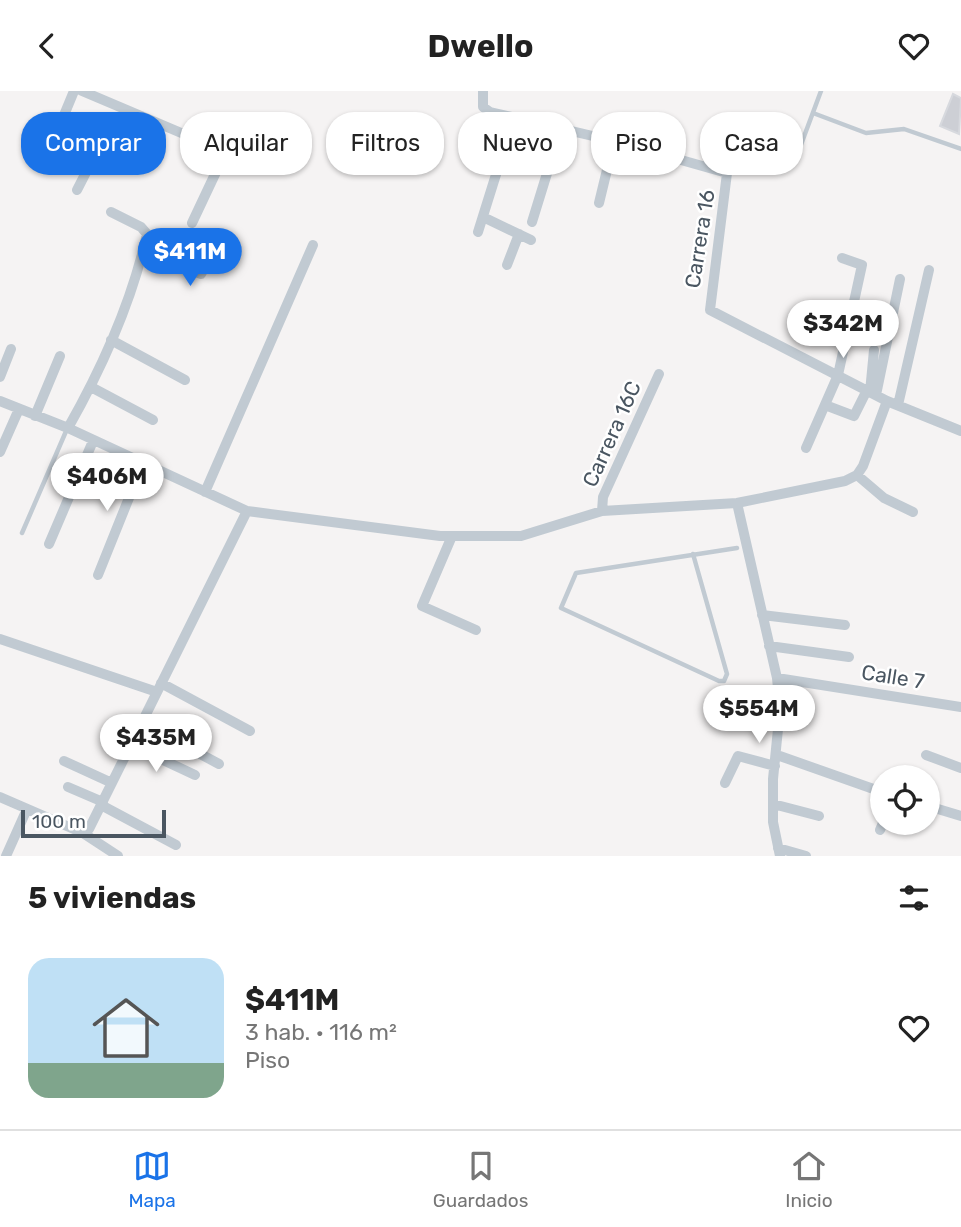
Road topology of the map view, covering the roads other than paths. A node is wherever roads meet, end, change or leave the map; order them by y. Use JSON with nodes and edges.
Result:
{"nodes":[{"id":1,"x":74,"y":91,"type":"edge"},
{"id":2,"x":82,"y":91,"type":"edge"},
{"id":3,"x":484,"y":91,"type":"edge"},
{"id":4,"x":821,"y":91,"type":"edge"},
{"id":5,"x":65,"y":112,"type":"edge"},
{"id":6,"x":490,"y":112,"type":"edge"},
{"id":7,"x":813,"y":113,"type":"junction"},
{"id":8,"x":180,"y":133,"type":"edge"},
{"id":9,"x":803,"y":139,"type":"edge"},
{"id":10,"x":961,"y":149,"type":"edge"},
{"id":11,"x":686,"y":161,"type":"edge"},
{"id":12,"x":84,"y":175,"type":"edge"},
{"id":13,"x":215,"y":175,"type":"edge"},
{"id":14,"x":496,"y":175,"type":"edge"},
{"id":15,"x":546,"y":175,"type":"edge"},
{"id":16,"x":606,"y":175,"type":"edge"},
{"id":17,"x":77,"y":190,"type":"dead end"},
{"id":18,"x":599,"y":203,"type":"dead end"},
{"id":19,"x":111,"y":212,"type":"dead end"},
{"id":20,"x":483,"y":217,"type":"junction"},
{"id":21,"x":532,"y":222,"type":"dead end"},
{"id":22,"x":192,"y":223,"type":"dead end"},
{"id":23,"x":478,"y":232,"type":"dead end"},
{"id":24,"x":519,"y":234,"type":"junction"},
{"id":25,"x":531,"y":240,"type":"dead end"},
{"id":26,"x":313,"y":245,"type":"dead end"},
{"id":27,"x":188,"y":246,"type":"dead end"},
{"id":28,"x":215,"y":250,"type":"dead end"},
{"id":29,"x":143,"y":253,"type":"junction"},
{"id":30,"x":842,"y":258,"type":"dead end"},
{"id":31,"x":507,"y":265,"type":"dead end"},
{"id":32,"x":176,"y":267,"type":"junction"},
{"id":33,"x":929,"y":270,"type":"dead end"},
{"id":34,"x":900,"y":279,"type":"dead end"},
{"id":35,"x":111,"y":340,"type":"junction"},
{"id":36,"x":11,"y":349,"type":"dead end"},
{"id":37,"x":874,"y":350,"type":"dead end"},
{"id":38,"x":60,"y":356,"type":"dead end"},
{"id":39,"x":659,"y":374,"type":"dead end"},
{"id":40,"x":838,"y":375,"type":"junction"},
{"id":41,"x":0,"y":377,"type":"edge"},
{"id":42,"x":185,"y":380,"type":"dead end"},
{"id":43,"x":91,"y":387,"type":"junction"},
{"id":44,"x":871,"y":392,"type":"junction"},
{"id":45,"x":0,"y":401,"type":"edge"},
{"id":46,"x":892,"y":403,"type":"junction"},
{"id":47,"x":825,"y":405,"type":"junction"},
{"id":48,"x":19,"y":409,"type":"junction"},
{"id":49,"x":35,"y":416,"type":"junction"},
{"id":50,"x":153,"y":420,"type":"dead end"},
{"id":51,"x":68,"y":428,"type":"junction"},
{"id":52,"x":961,"y":431,"type":"edge"},
{"id":53,"x":93,"y":441,"type":"junction"},
{"id":54,"x":806,"y":448,"type":"dead end"},
{"id":55,"x":0,"y":452,"type":"edge"},
{"id":56,"x":143,"y":463,"type":"junction"},
{"id":57,"x":857,"y":475,"type":"junction"},
{"id":58,"x":205,"y":492,"type":"junction"},
{"id":59,"x":737,"y":503,"type":"junction"},
{"id":60,"x":602,"y":510,"type":"junction"},
{"id":61,"x":247,"y":511,"type":"junction"},
{"id":62,"x":913,"y":512,"type":"dead end"},
{"id":63,"x":22,"y":533,"type":"dead end"},
{"id":64,"x":452,"y":536,"type":"junction"},
{"id":65,"x":49,"y":544,"type":"dead end"},
{"id":66,"x":741,"y":547,"type":"junction"},
{"id":67,"x":693,"y":554,"type":"junction"},
{"id":68,"x":98,"y":575,"type":"dead end"},
{"id":69,"x":762,"y":615,"type":"junction"},
{"id":70,"x":845,"y":625,"type":"dead end"},
{"id":71,"x":476,"y":630,"type":"dead end"},
{"id":72,"x":0,"y":639,"type":"edge"},
{"id":73,"x":769,"y":646,"type":"junction"},
{"id":74,"x":849,"y":657,"type":"dead end"},
{"id":75,"x":776,"y":678,"type":"junction"},
{"id":76,"x":159,"y":688,"type":"junction"},
{"id":77,"x":961,"y":708,"type":"edge"},
{"id":78,"x":142,"y":723,"type":"junction"},
{"id":79,"x":250,"y":731,"type":"dead end"},
{"id":80,"x":131,"y":745,"type":"junction"},
{"id":81,"x":926,"y":755,"type":"dead end"},
{"id":82,"x":776,"y":760,"type":"junction"},
{"id":83,"x":64,"y":761,"type":"dead end"},
{"id":84,"x":219,"y":764,"type":"dead end"},
{"id":85,"x":961,"y":768,"type":"edge"},
{"id":86,"x":195,"y":775,"type":"dead end"},
{"id":87,"x":112,"y":783,"type":"junction"},
{"id":88,"x":725,"y":783,"type":"dead end"},
{"id":89,"x":68,"y":787,"type":"dead end"},
{"id":90,"x":870,"y":788,"type":"edge"},
{"id":91,"x":0,"y":797,"type":"edge"},
{"id":92,"x":102,"y":804,"type":"junction"},
{"id":93,"x":773,"y":804,"type":"junction"},
{"id":94,"x":27,"y":809,"type":"junction"},
{"id":95,"x":940,"y":810,"type":"edge"},
{"id":96,"x":819,"y":816,"type":"dead end"},
{"id":97,"x":961,"y":816,"type":"edge"},
{"id":98,"x":83,"y":834,"type":"junction"},
{"id":99,"x":176,"y":845,"type":"dead end"},
{"id":100,"x":779,"y":852,"type":"edge"},
{"id":101,"x":6,"y":856,"type":"edge"},
{"id":102,"x":118,"y":856,"type":"edge"},
{"id":103,"x":806,"y":856,"type":"edge"}],
"edges":[{"from":1,"to":5,"type":"street"},
{"from":2,"to":8,"type":"street"},
{"from":3,"to":6,"type":"street"},
{"from":4,"to":7,"type":"lane"},
{"from":7,"to":9,"type":"lane"},
{"from":7,"to":10,"type":"lane"},
{"from":11,"to":40,"type":"street","name":"Carrera 16"},
{"from":12,"to":17,"type":"street"},
{"from":13,"to":22,"type":"street"},
{"from":14,"to":20,"type":"street"},
{"from":15,"to":21,"type":"street"},
{"from":16,"to":18,"type":"street"},
{"from":19,"to":29,"type":"street"},
{"from":20,"to":23,"type":"street"},
{"from":20,"to":24,"type":"street"},
{"from":24,"to":25,"type":"street"},
{"from":24,"to":31,"type":"street"},
{"from":26,"to":58,"type":"street"},
{"from":27,"to":32,"type":"street"},
{"from":28,"to":32,"type":"street"},
{"from":29,"to":32,"type":"street"},
{"from":29,"to":35,"type":"street"},
{"from":30,"to":40,"type":"street"},
{"from":33,"to":46,"type":"street"},
{"from":34,"to":44,"type":"street"},
{"from":35,"to":42,"type":"street"},
{"from":35,"to":43,"type":"street"},
{"from":36,"to":41,"type":"street"},
{"from":37,"to":44,"type":"street"},
{"from":38,"to":49,"type":"street"},
{"from":39,"to":60,"type":"street","name":"Carrera 16C"},
{"from":40,"to":44,"type":"street"},
{"from":40,"to":47,"type":"street"},
{"from":43,"to":50,"type":"street"},
{"from":43,"to":51,"type":"street"},
{"from":44,"to":46,"type":"street"},
{"from":44,"to":47,"type":"street"},
{"from":45,"to":48,"type":"street"},
{"from":46,"to":52,"type":"street"},
{"from":46,"to":57,"type":"street"},
{"from":47,"to":54,"type":"street"},
{"from":48,"to":49,"type":"street"},
{"from":48,"to":55,"type":"street"},
{"from":49,"to":51,"type":"street"},
{"from":51,"to":53,"type":"street"},
{"from":51,"to":63,"type":"lane"},
{"from":53,"to":56,"type":"street"},
{"from":53,"to":65,"type":"street"},
{"from":56,"to":58,"type":"street"},
{"from":56,"to":68,"type":"street"},
{"from":57,"to":59,"type":"street"},
{"from":57,"to":62,"type":"street"},
{"from":58,"to":61,"type":"street"},
{"from":59,"to":60,"type":"street"},
{"from":59,"to":66,"type":"street"},
{"from":60,"to":64,"type":"street"},
{"from":61,"to":64,"type":"street"},
{"from":61,"to":76,"type":"street"},
{"from":64,"to":71,"type":"street"},
{"from":66,"to":67,"type":"lane"},
{"from":66,"to":69,"type":"street"},
{"from":67,"to":67,"type":"lane"},
{"from":69,"to":70,"type":"street"},
{"from":69,"to":73,"type":"street"},
{"from":72,"to":76,"type":"street"},
{"from":73,"to":74,"type":"street"},
{"from":73,"to":75,"type":"street"},
{"from":75,"to":77,"type":"street","name":"Calle 7"},
{"from":75,"to":82,"type":"street"},
{"from":76,"to":78,"type":"street"},
{"from":76,"to":79,"type":"street"},
{"from":78,"to":80,"type":"street"},
{"from":78,"to":84,"type":"street"},
{"from":80,"to":86,"type":"street"},
{"from":80,"to":87,"type":"street"},
{"from":81,"to":85,"type":"street"},
{"from":82,"to":88,"type":"street"},
{"from":82,"to":90,"type":"street"},
{"from":82,"to":93,"type":"street"},
{"from":83,"to":87,"type":"street"},
{"from":87,"to":92,"type":"street"},
{"from":89,"to":92,"type":"street"},
{"from":91,"to":94,"type":"street"},
{"from":92,"to":98,"type":"street"},
{"from":92,"to":99,"type":"street"},
{"from":93,"to":96,"type":"street"},
{"from":93,"to":100,"type":"street"},
{"from":94,"to":98,"type":"street"},
{"from":94,"to":101,"type":"street"},
{"from":95,"to":97,"type":"street"},
{"from":98,"to":102,"type":"street"},
{"from":100,"to":103,"type":"street"}]}
